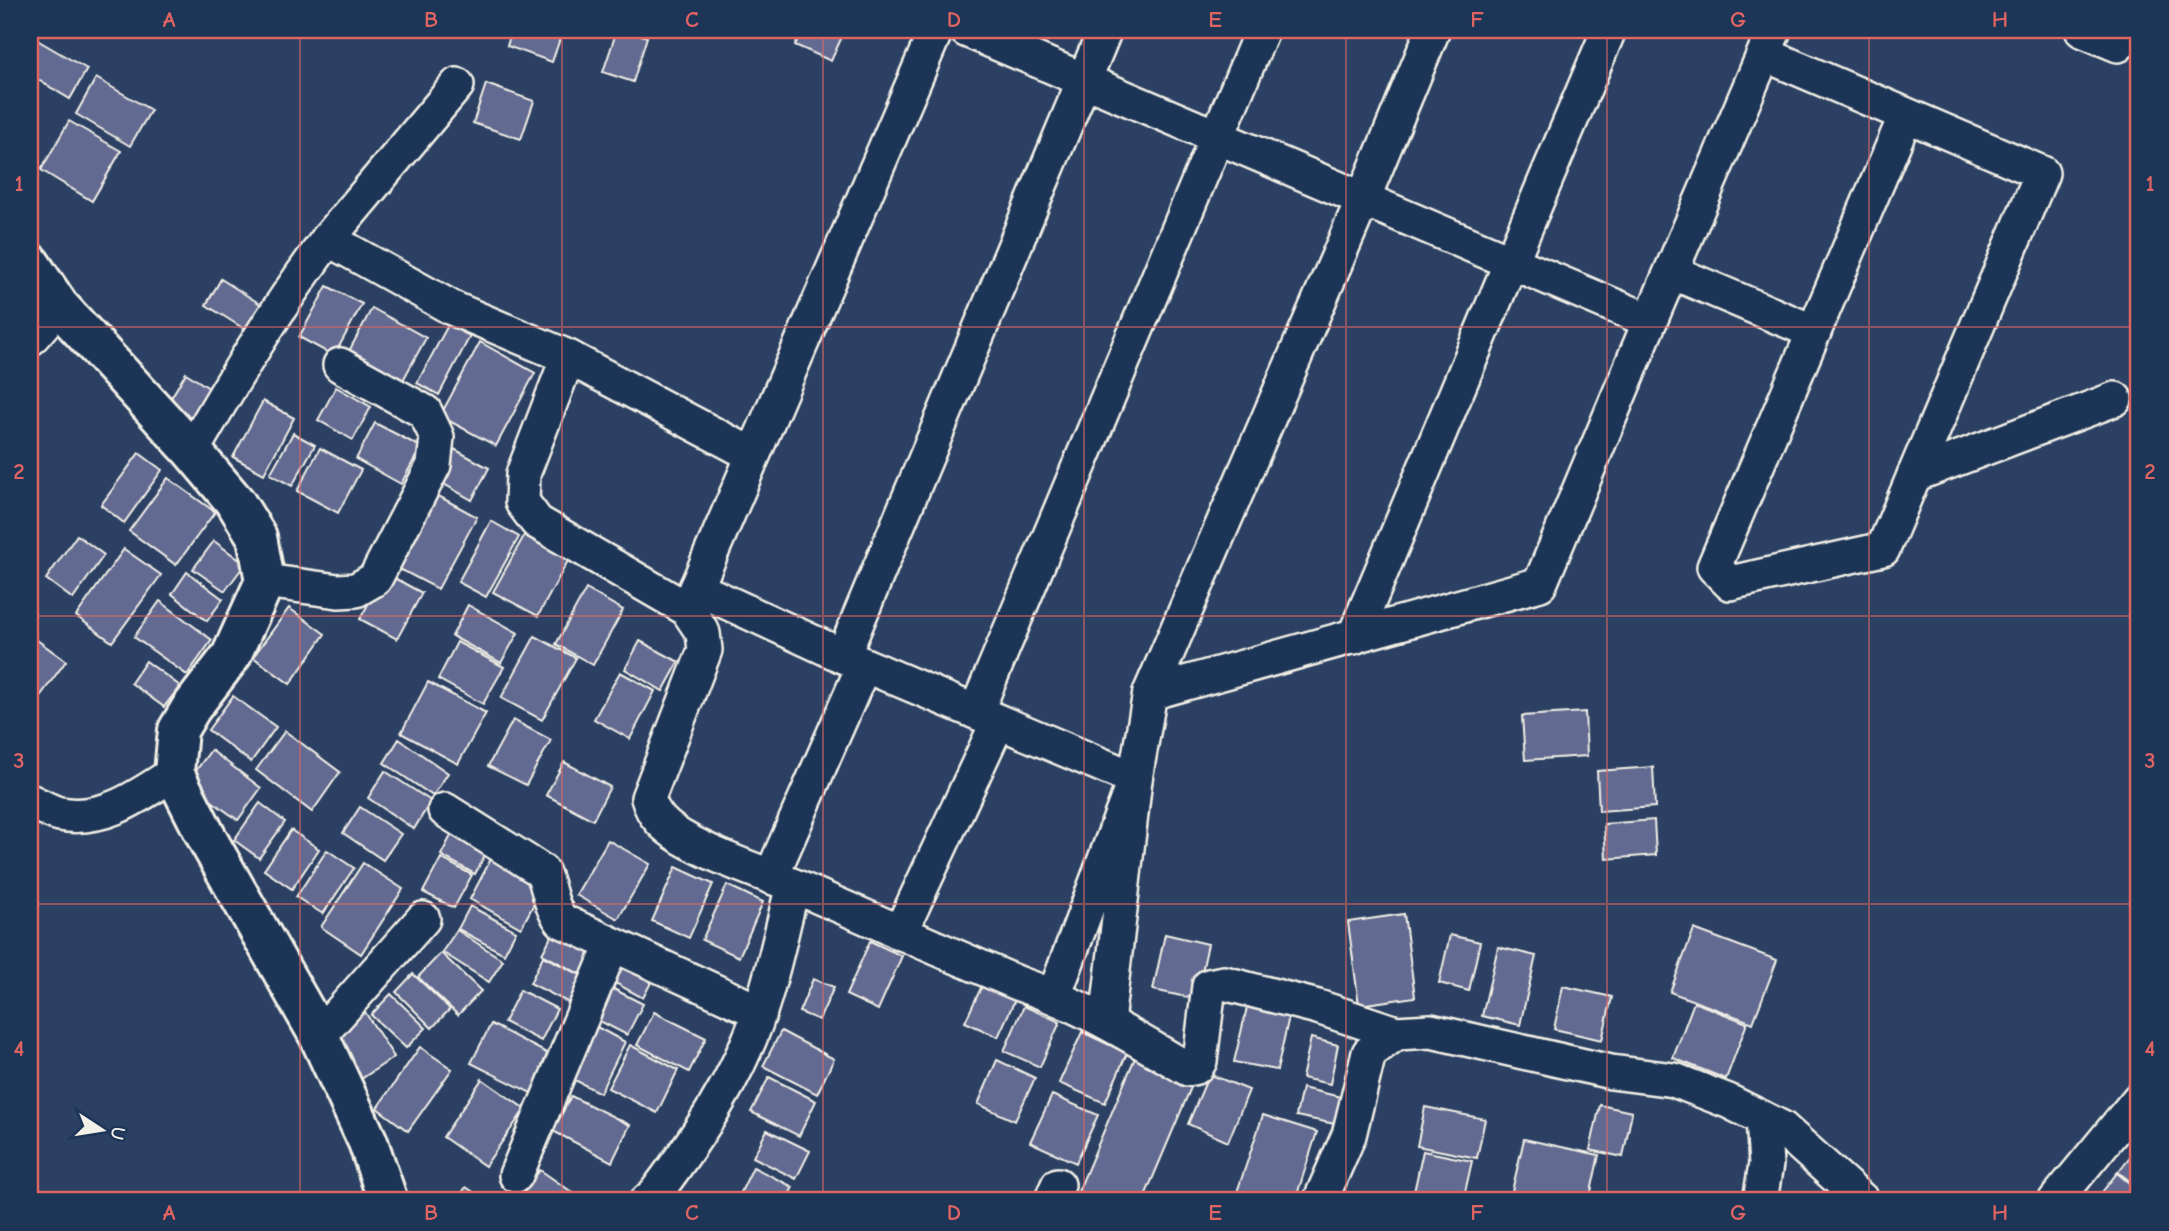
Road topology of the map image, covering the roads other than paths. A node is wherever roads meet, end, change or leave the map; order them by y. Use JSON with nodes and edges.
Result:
{"nodes":[{"id":1,"x":936,"y":30,"type":"edge"},
{"id":2,"x":966,"y":30,"type":"edge"},
{"id":3,"x":1105,"y":30,"type":"edge"},
{"id":4,"x":1262,"y":30,"type":"edge"},
{"id":5,"x":1433,"y":30,"type":"edge"},
{"id":6,"x":1609,"y":30,"type":"edge"},
{"id":7,"x":2082,"y":30,"type":"edge"},
{"id":8,"x":1769,"y":42,"type":"edge"},
{"id":9,"x":2118,"y":45,"type":"dead end"},
{"id":10,"x":1084,"y":80,"type":"junction"},
{"id":11,"x":457,"y":85,"type":"dead end"},
{"id":12,"x":1906,"y":115,"type":"junction"},
{"id":13,"x":1217,"y":136,"type":"junction"},
{"id":14,"x":1363,"y":199,"type":"junction"},
{"id":15,"x":328,"y":239,"type":"junction"},
{"id":16,"x":1511,"y":262,"type":"junction"},
{"id":17,"x":30,"y":263,"type":"edge"},
{"id":18,"x":1672,"y":272,"type":"junction"},
{"id":19,"x":59,"y":306,"type":"junction"},
{"id":20,"x":1650,"y":321,"type":"junction"},
{"id":21,"x":1814,"y":332,"type":"junction"},
{"id":22,"x":30,"y":339,"type":"edge"},
{"id":23,"x":568,"y":357,"type":"junction"},
{"id":24,"x":340,"y":365,"type":"dead end"},
{"id":25,"x":2115,"y":399,"type":"dead end"},
{"id":26,"x":192,"y":451,"type":"junction"},
{"id":27,"x":753,"y":455,"type":"junction"},
{"id":28,"x":1914,"y":475,"type":"junction"},
{"id":29,"x":265,"y":581,"type":"junction"},
{"id":30,"x":692,"y":598,"type":"junction"},
{"id":31,"x":1354,"y":637,"type":"junction"},
{"id":32,"x":853,"y":660,"type":"junction"},
{"id":33,"x":1150,"y":693,"type":"junction"},
{"id":34,"x":987,"y":717,"type":"junction"},
{"id":35,"x":174,"y":773,"type":"junction"},
{"id":36,"x":1135,"y":779,"type":"junction"},
{"id":37,"x":30,"y":801,"type":"edge"},
{"id":38,"x":445,"y":810,"type":"dead end"},
{"id":39,"x":782,"y":881,"type":"junction"},
{"id":40,"x":423,"y":919,"type":"dead end"},
{"id":41,"x":900,"y":933,"type":"junction"},
{"id":42,"x":612,"y":945,"type":"junction"},
{"id":43,"x":1054,"y":996,"type":"junction"},
{"id":44,"x":760,"y":1012,"type":"junction"},
{"id":45,"x":1107,"y":1022,"type":"junction"},
{"id":46,"x":1396,"y":1033,"type":"junction"},
{"id":47,"x":319,"y":1036,"type":"junction"},
{"id":48,"x":2139,"y":1099,"type":"edge"},
{"id":49,"x":1763,"y":1119,"type":"junction"},
{"id":50,"x":516,"y":1175,"type":"dead end"},
{"id":51,"x":388,"y":1201,"type":"edge"},
{"id":52,"x":647,"y":1201,"type":"edge"},
{"id":53,"x":1320,"y":1201,"type":"edge"},
{"id":54,"x":1760,"y":1201,"type":"edge"},
{"id":55,"x":1863,"y":1201,"type":"edge"},
{"id":56,"x":2056,"y":1201,"type":"edge"}],
"edges":[{"from":1,"to":27,"type":"street"},
{"from":2,"to":10,"type":"street"},
{"from":3,"to":10,"type":"street"},
{"from":4,"to":13,"type":"street"},
{"from":5,"to":14,"type":"street"},
{"from":6,"to":16,"type":"street"},
{"from":7,"to":9,"type":"street"},
{"from":8,"to":12,"type":"street"},
{"from":8,"to":18,"type":"street"},
{"from":10,"to":13,"type":"street"},
{"from":10,"to":32,"type":"street"},
{"from":11,"to":15,"type":"street"},
{"from":12,"to":21,"type":"street"},
{"from":12,"to":28,"type":"street"},
{"from":13,"to":14,"type":"street"},
{"from":13,"to":34,"type":"street"},
{"from":14,"to":16,"type":"street"},
{"from":14,"to":33,"type":"street"},
{"from":15,"to":23,"type":"street"},
{"from":15,"to":26,"type":"street"},
{"from":16,"to":20,"type":"street"},
{"from":16,"to":31,"type":"street"},
{"from":17,"to":19,"type":"street"},
{"from":18,"to":20,"type":"street"},
{"from":18,"to":21,"type":"street"},
{"from":19,"to":22,"type":"street"},
{"from":19,"to":26,"type":"street"},
{"from":20,"to":31,"type":"street"},
{"from":21,"to":28,"type":"street"},
{"from":23,"to":27,"type":"street"},
{"from":23,"to":30,"type":"street"},
{"from":24,"to":29,"type":"street"},
{"from":25,"to":28,"type":"street"},
{"from":26,"to":29,"type":"street"},
{"from":27,"to":30,"type":"street"},
{"from":29,"to":35,"type":"street"},
{"from":30,"to":32,"type":"street"},
{"from":30,"to":39,"type":"street"},
{"from":31,"to":33,"type":"street"},
{"from":32,"to":34,"type":"street"},
{"from":32,"to":39,"type":"street"},
{"from":33,"to":36,"type":"street"},
{"from":34,"to":36,"type":"street"},
{"from":34,"to":41,"type":"street"},
{"from":35,"to":37,"type":"street"},
{"from":35,"to":47,"type":"street"},
{"from":36,"to":43,"type":"street"},
{"from":36,"to":45,"type":"street"},
{"from":38,"to":42,"type":"street"},
{"from":39,"to":41,"type":"street"},
{"from":39,"to":44,"type":"street"},
{"from":40,"to":47,"type":"street"},
{"from":41,"to":43,"type":"street"},
{"from":42,"to":44,"type":"street"},
{"from":42,"to":50,"type":"street"},
{"from":43,"to":45,"type":"street"},
{"from":44,"to":52,"type":"street"},
{"from":45,"to":46,"type":"street"},
{"from":46,"to":49,"type":"street"},
{"from":46,"to":53,"type":"street"},
{"from":47,"to":51,"type":"street"},
{"from":48,"to":56,"type":"street"},
{"from":49,"to":54,"type":"street"},
{"from":49,"to":55,"type":"street"}]}
